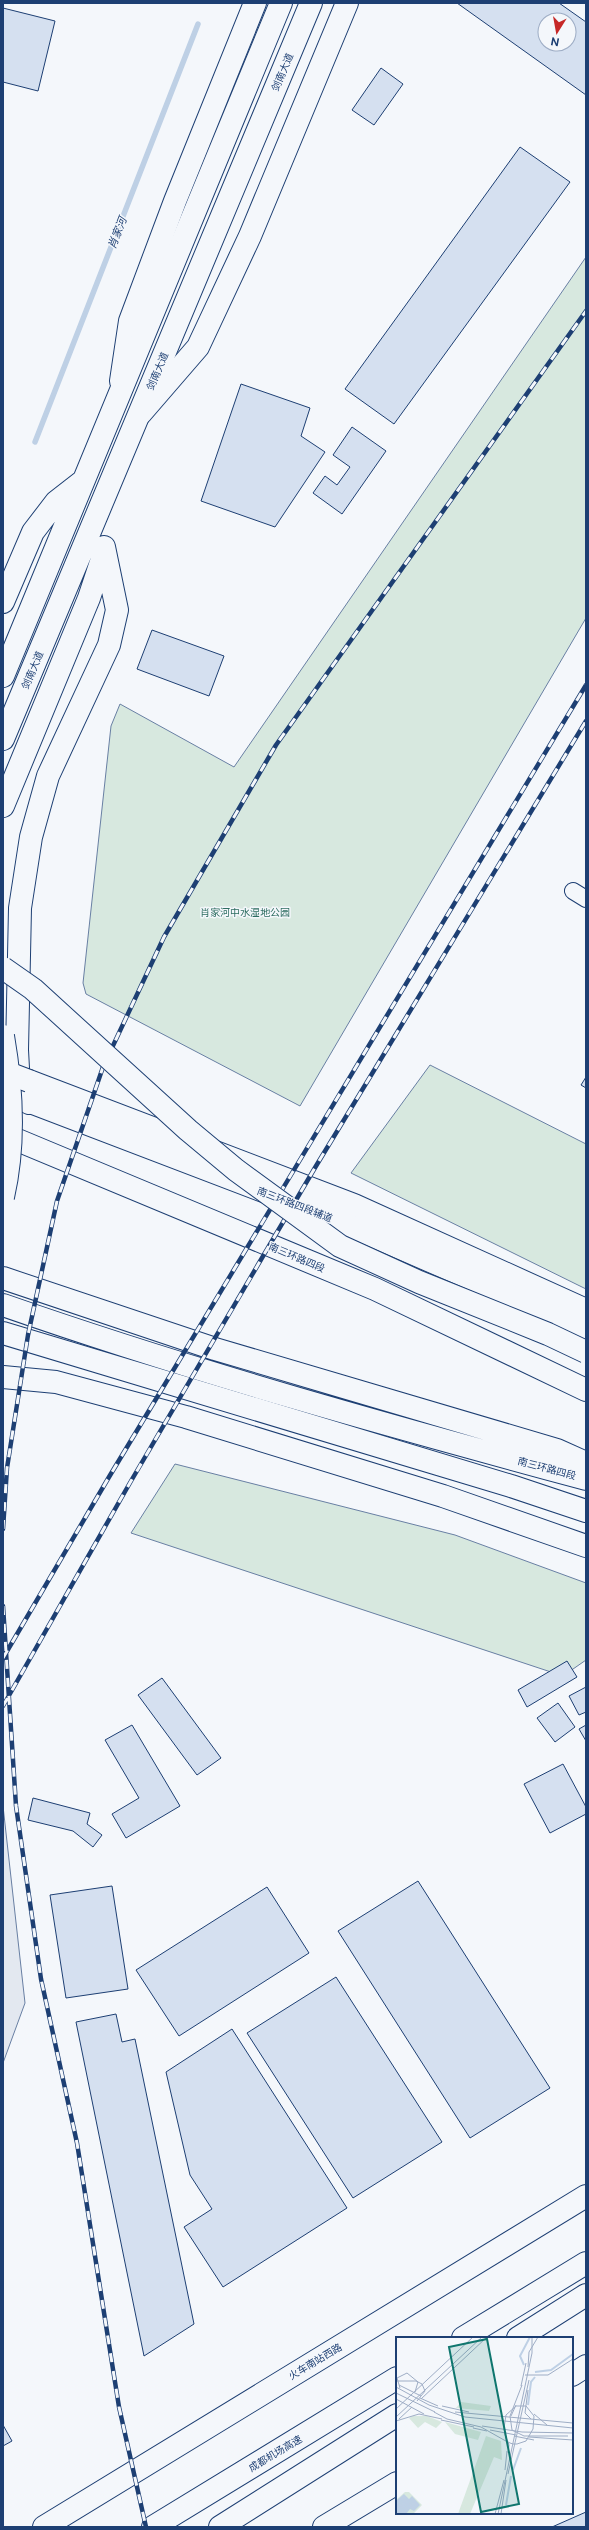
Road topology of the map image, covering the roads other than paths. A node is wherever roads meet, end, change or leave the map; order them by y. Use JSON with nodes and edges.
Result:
{"nodes":[{"id":1,"x":255,"y":3,"type":"edge"},
{"id":2,"x":281,"y":3,"type":"edge"},
{"id":3,"x":311,"y":3,"type":"edge"},
{"id":4,"x":348,"y":3,"type":"edge"},
{"id":5,"x":118,"y":402,"type":"junction"},
{"id":6,"x":138,"y":417,"type":"junction"},
{"id":7,"x":84,"y":480,"type":"junction"},
{"id":8,"x":102,"y":506,"type":"junction"},
{"id":9,"x":33,"y":532,"type":"junction"},
{"id":10,"x":104,"y":547,"type":"junction"},
{"id":11,"x":3,"y":579,"type":"edge"},
{"id":12,"x":3,"y":602,"type":"edge"},
{"id":13,"x":3,"y":676,"type":"edge"},
{"id":14,"x":3,"y":739,"type":"edge"},
{"id":15,"x":12,"y":786,"type":"junction"},
{"id":16,"x":3,"y":806,"type":"edge"},
{"id":17,"x":3,"y":820,"type":"edge"},
{"id":18,"x":24,"y":881,"type":"junction"},
{"id":19,"x":3,"y":933,"type":"edge"},
{"id":20,"x":3,"y":968,"type":"edge"},
{"id":21,"x":3,"y":1036,"type":"edge"},
{"id":22,"x":5,"y":1078,"type":"edge"},
{"id":23,"x":29,"y":1103,"type":"junction"},
{"id":24,"x":3,"y":1134,"type":"edge"},
{"id":25,"x":3,"y":1197,"type":"edge"},
{"id":26,"x":3,"y":1278,"type":"edge"},
{"id":27,"x":488,"y":1286,"type":"junction"},
{"id":28,"x":3,"y":1305,"type":"edge"},
{"id":29,"x":586,"y":1310,"type":"edge"},
{"id":30,"x":586,"y":1316,"type":"edge"},
{"id":31,"x":586,"y":1332,"type":"edge"},
{"id":32,"x":3,"y":1333,"type":"edge"},
{"id":33,"x":586,"y":1352,"type":"edge"},
{"id":34,"x":3,"y":1377,"type":"edge"},
{"id":35,"x":586,"y":1390,"type":"edge"},
{"id":36,"x":586,"y":1463,"type":"edge"},
{"id":37,"x":586,"y":1479,"type":"edge"},
{"id":38,"x":511,"y":1486,"type":"junction"},
{"id":39,"x":586,"y":1511,"type":"edge"},
{"id":40,"x":586,"y":1518,"type":"edge"},
{"id":41,"x":586,"y":1546,"type":"edge"},
{"id":42,"x":586,"y":2196,"type":"edge"},
{"id":43,"x":586,"y":2263,"type":"edge"},
{"id":44,"x":586,"y":2295,"type":"edge"},
{"id":45,"x":465,"y":2337,"type":"edge"},
{"id":46,"x":520,"y":2337,"type":"edge"},
{"id":47,"x":586,"y":2366,"type":"edge"},
{"id":48,"x":573,"y":2374,"type":"edge"},
{"id":49,"x":396,"y":2379,"type":"edge"},
{"id":50,"x":396,"y":2416,"type":"edge"},
{"id":51,"x":396,"y":2483,"type":"edge"},
{"id":52,"x":44,"y":2527,"type":"edge"},
{"id":53,"x":153,"y":2527,"type":"edge"},
{"id":54,"x":220,"y":2527,"type":"edge"},
{"id":55,"x":324,"y":2527,"type":"edge"}],
"edges":[{"from":1,"to":5,"type":"main road"},
{"from":2,"to":5,"type":"main road"},
{"from":3,"to":6,"type":"main road","name":"剑南大道"},
{"from":4,"to":6,"type":"main road"},
{"from":5,"to":7,"type":"main road"},
{"from":6,"to":8,"type":"main road","name":"剑南大道"},
{"from":7,"to":9,"type":"main road"},
{"from":7,"to":13,"type":"main road"},
{"from":8,"to":10,"type":"main road"},
{"from":8,"to":14,"type":"main road","name":"剑南大道"},
{"from":9,"to":11,"type":"main road"},
{"from":9,"to":12,"type":"main road"},
{"from":10,"to":15,"type":"main road"},
{"from":10,"to":18,"type":"main road"},
{"from":15,"to":16,"type":"main road"},
{"from":15,"to":17,"type":"main road"},
{"from":18,"to":19,"type":"main road"},
{"from":18,"to":23,"type":"main road"},
{"from":20,"to":33,"type":"main road","bridge":true},
{"from":21,"to":25,"type":"main road","bridge":true},
{"from":22,"to":23,"type":"main road","name":"南三环路四段辅道"},
{"from":22,"to":29,"type":"main road","bridge":true},
{"from":23,"to":27,"type":"main road","name":"南三环路四段辅道"},
{"from":24,"to":35,"type":"main road","name":"南三环路四段"},
{"from":26,"to":36,"type":"main road","name":"南三环路四段"},
{"from":27,"to":30,"type":"main road","name":"南三环路四段辅道"},
{"from":27,"to":31,"type":"main road"},
{"from":28,"to":37,"type":"main road","name":"南三环路四段"},
{"from":32,"to":38,"type":"main road"},
{"from":34,"to":41,"type":"main road"},
{"from":38,"to":39,"type":"main road"},
{"from":38,"to":40,"type":"main road"},
{"from":42,"to":52,"type":"main road","name":"火车南站西路"},
{"from":43,"to":45,"type":"main road"},
{"from":44,"to":46,"type":"main road"},
{"from":47,"to":48,"type":"main road"},
{"from":49,"to":53,"type":"main road","name":"成都机场高速"},
{"from":50,"to":54,"type":"main road"},
{"from":51,"to":55,"type":"main road"}]}
